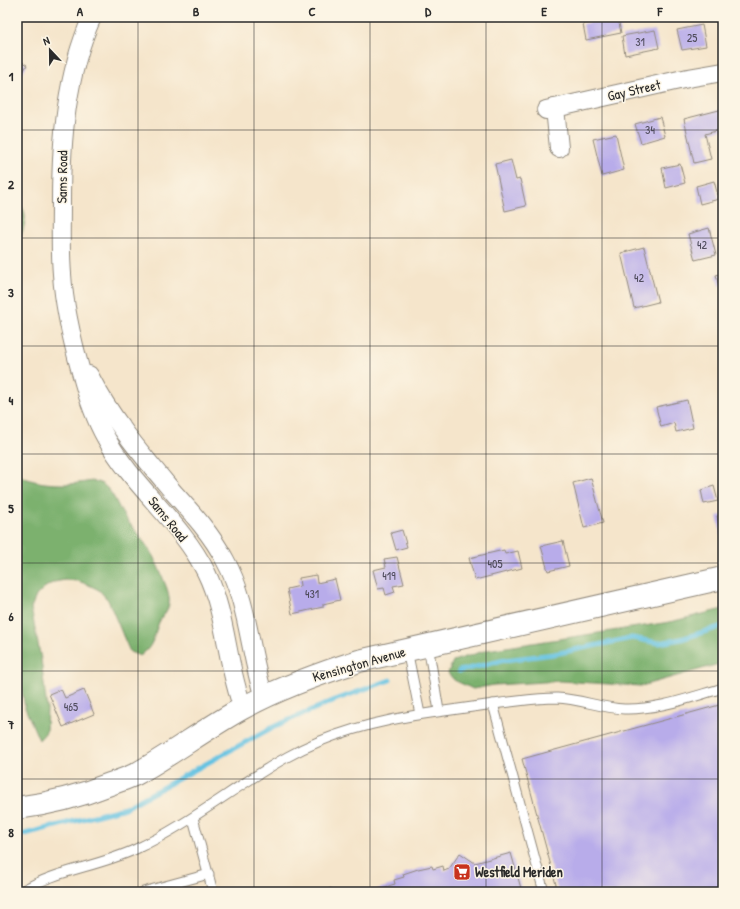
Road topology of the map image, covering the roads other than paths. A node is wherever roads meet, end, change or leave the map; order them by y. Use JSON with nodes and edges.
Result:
{"nodes":[{"id":1,"x":92,"y":17,"type":"edge"},
{"id":2,"x":723,"y":72,"type":"edge"},
{"id":3,"x":559,"y":148,"type":"dead end"},
{"id":4,"x":72,"y":340,"type":"junction"},
{"id":5,"x":723,"y":578,"type":"edge"},
{"id":6,"x":417,"y":647,"type":"junction"},
{"id":7,"x":723,"y":688,"type":"edge"},
{"id":8,"x":264,"y":697,"type":"junction"},
{"id":9,"x":493,"y":704,"type":"junction"},
{"id":10,"x":243,"y":708,"type":"junction"},
{"id":11,"x":439,"y":711,"type":"junction"},
{"id":12,"x":420,"y":714,"type":"junction"},
{"id":13,"x":17,"y":808,"type":"edge"},
{"id":14,"x":193,"y":818,"type":"junction"},
{"id":15,"x":208,"y":874,"type":"junction"},
{"id":16,"x":20,"y":892,"type":"edge"},
{"id":17,"x":143,"y":892,"type":"edge"},
{"id":18,"x":213,"y":892,"type":"edge"},
{"id":19,"x":544,"y":892,"type":"edge"}],
"edges":[{"from":1,"to":4,"type":"street","name":"Sams Road"},
{"from":2,"to":3,"type":"street","name":"Gay Street"},
{"from":4,"to":8,"type":"street","name":"Sams Road"},
{"from":4,"to":10,"type":"street","name":"Sams Road"},
{"from":5,"to":6,"type":"main road","name":"Kensington Avenue"},
{"from":6,"to":8,"type":"main road","name":"Kensington Avenue"},
{"from":6,"to":11,"type":"lane"},
{"from":6,"to":12,"type":"lane"},
{"from":7,"to":9,"type":"lane"},
{"from":8,"to":10,"type":"main road","name":"Kensington Avenue"},
{"from":9,"to":11,"type":"lane"},
{"from":9,"to":19,"type":"lane"},
{"from":10,"to":13,"type":"main road","name":"Kensington Avenue"},
{"from":11,"to":12,"type":"lane"},
{"from":12,"to":14,"type":"lane"},
{"from":14,"to":15,"type":"lane"},
{"from":14,"to":16,"type":"lane"},
{"from":15,"to":17,"type":"lane"},
{"from":15,"to":18,"type":"lane"}]}
